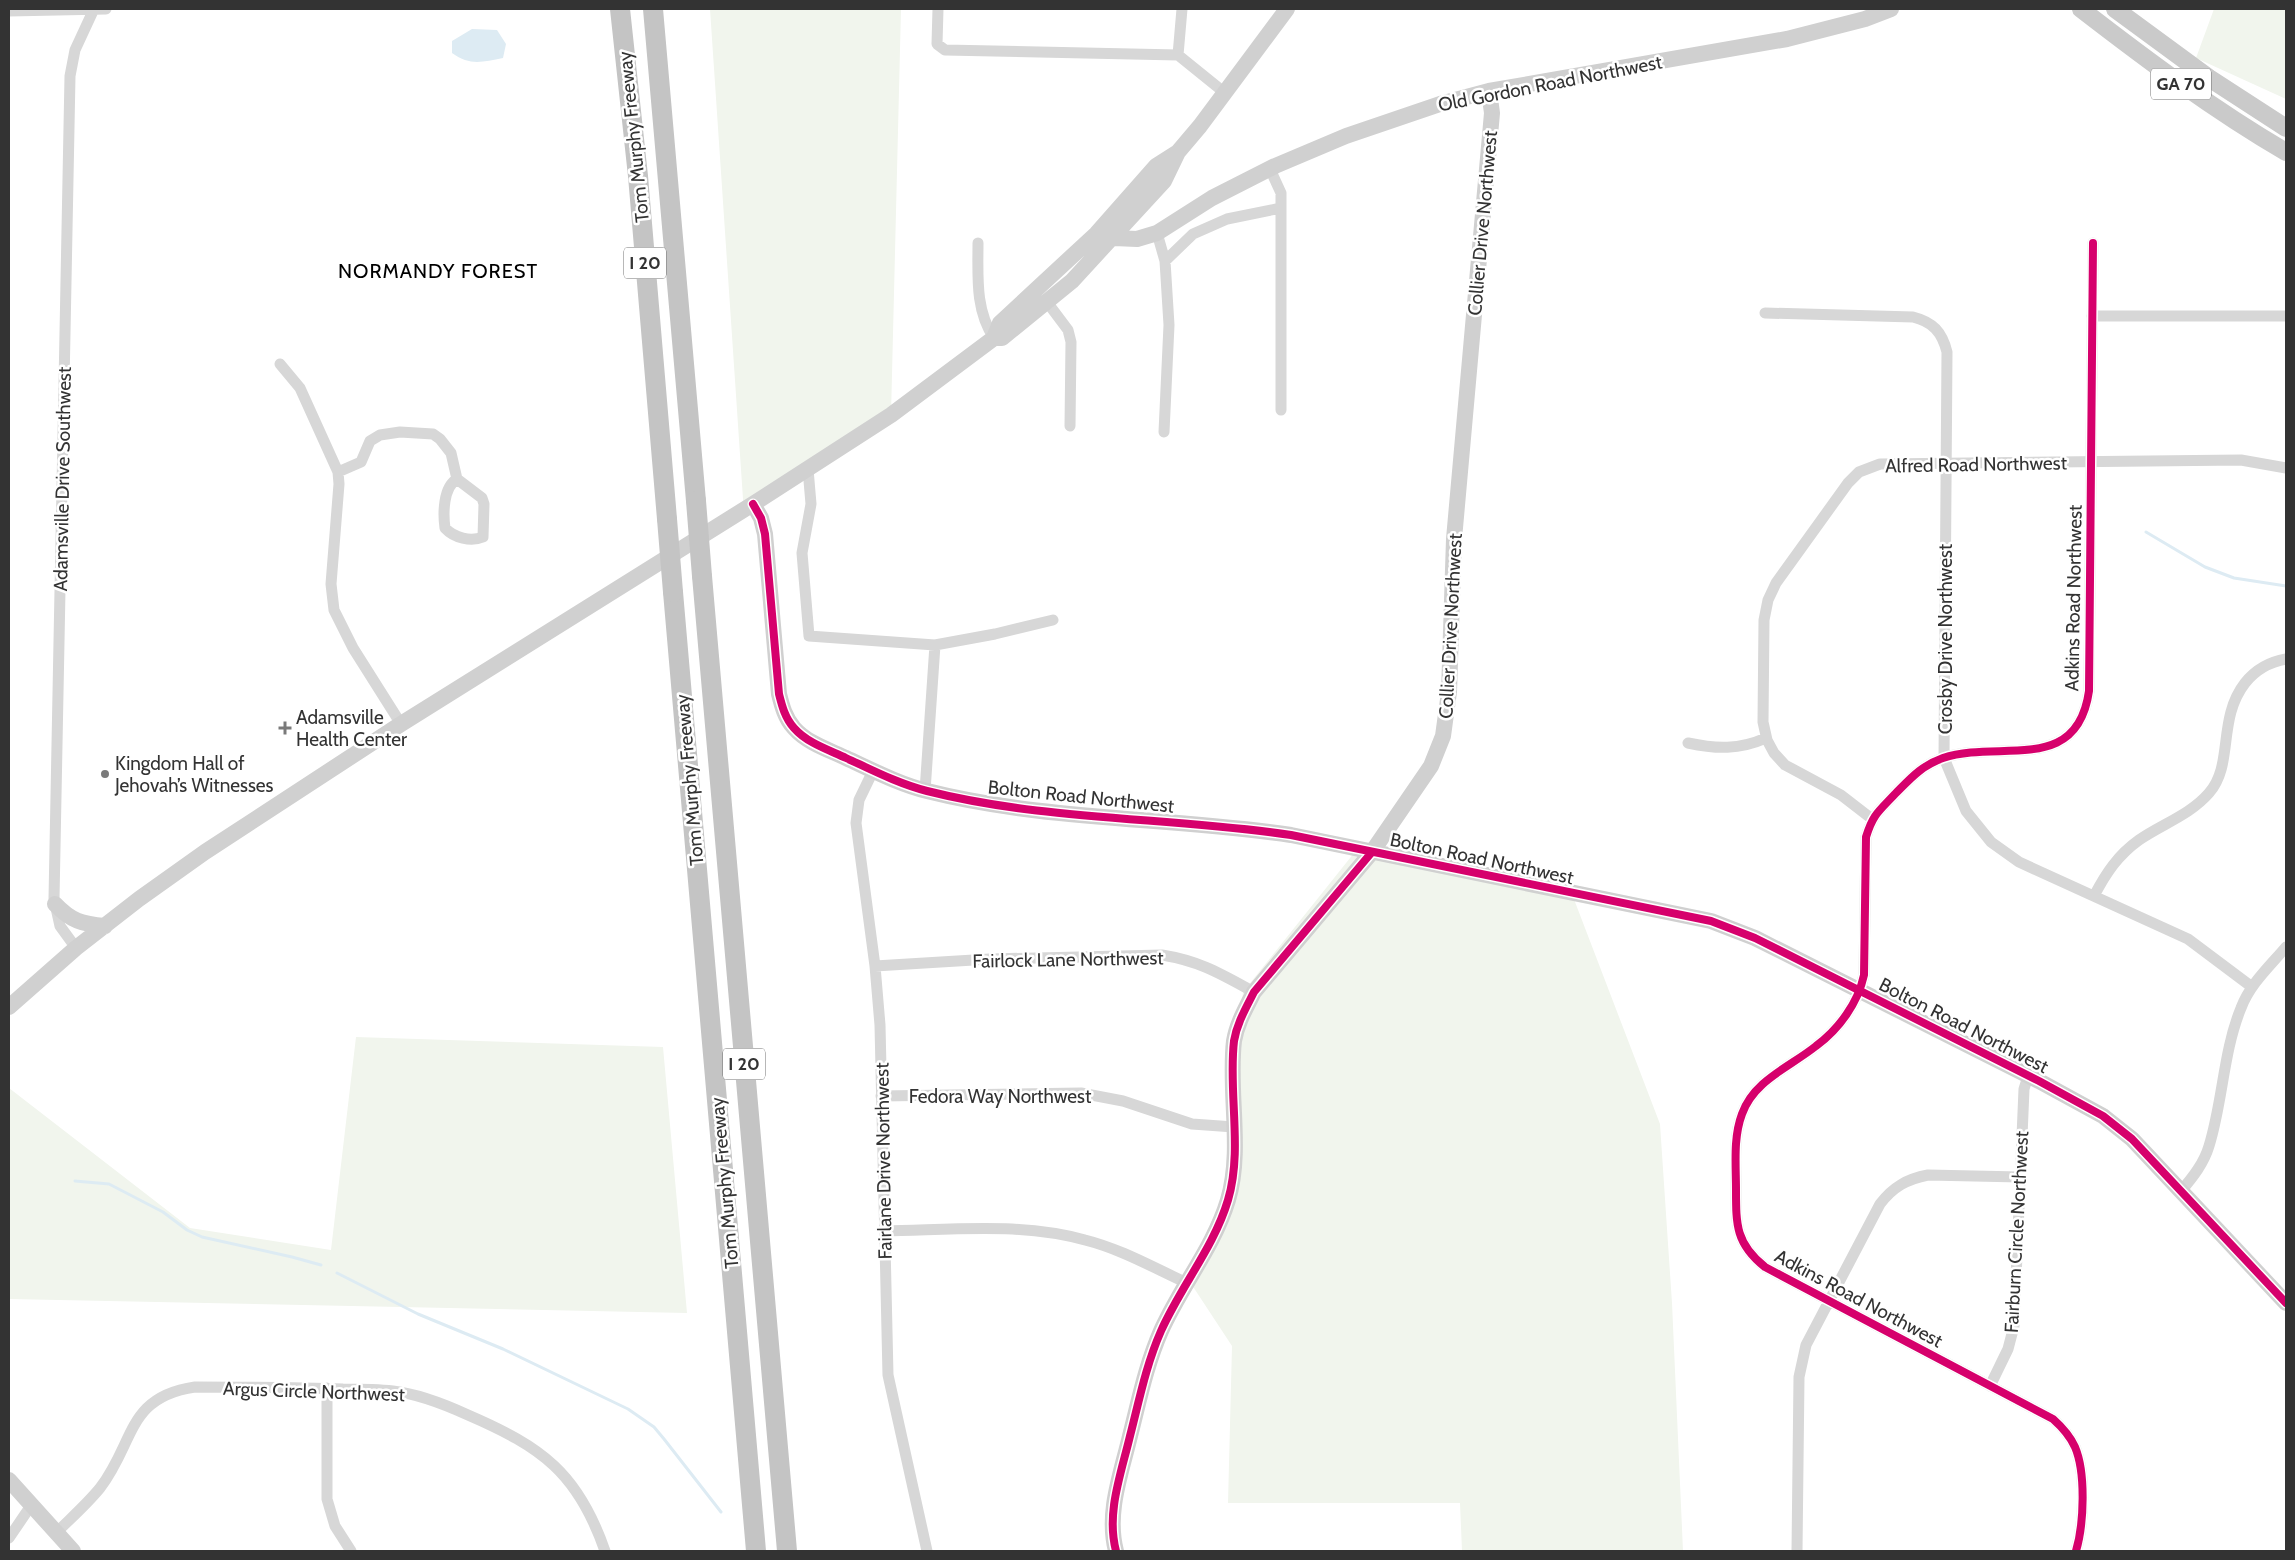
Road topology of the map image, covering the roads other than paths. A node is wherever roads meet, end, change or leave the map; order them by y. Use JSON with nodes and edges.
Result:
{"nodes":[{"id":1,"x":94,"y":9,"type":"edge"},
{"id":2,"x":106,"y":9,"type":"edge"},
{"id":3,"x":620,"y":9,"type":"edge"},
{"id":4,"x":652,"y":9,"type":"edge"},
{"id":5,"x":938,"y":9,"type":"edge"},
{"id":6,"x":1182,"y":9,"type":"edge"},
{"id":7,"x":1287,"y":9,"type":"edge"},
{"id":8,"x":1891,"y":9,"type":"edge"},
{"id":9,"x":2081,"y":9,"type":"edge"},
{"id":10,"x":2115,"y":9,"type":"edge"},
{"id":11,"x":9,"y":11,"type":"edge"},
{"id":12,"x":1178,"y":56,"type":"junction"},
{"id":13,"x":1489,"y":91,"type":"junction"},
{"id":14,"x":1225,"y":93,"type":"junction"},
{"id":15,"x":2286,"y":128,"type":"edge"},
{"id":16,"x":1178,"y":152,"type":"junction"},
{"id":17,"x":2286,"y":152,"type":"edge"},
{"id":18,"x":1270,"y":169,"type":"junction"},
{"id":19,"x":1281,"y":208,"type":"junction"},
{"id":20,"x":1157,"y":233,"type":"junction"},
{"id":21,"x":1114,"y":238,"type":"junction"},
{"id":22,"x":978,"y":243,"type":"dead end"},
{"id":23,"x":2093,"y":243,"type":"dead end"},
{"id":24,"x":1165,"y":261,"type":"junction"},
{"id":25,"x":1047,"y":302,"type":"junction"},
{"id":26,"x":1766,"y":313,"type":"dead end"},
{"id":27,"x":2092,"y":316,"type":"junction"},
{"id":28,"x":2286,"y":316,"type":"edge"},
{"id":29,"x":994,"y":338,"type":"junction"},
{"id":30,"x":280,"y":364,"type":"dead end"},
{"id":31,"x":1281,"y":410,"type":"dead end"},
{"id":32,"x":1070,"y":426,"type":"dead end"},
{"id":33,"x":1164,"y":432,"type":"dead end"},
{"id":34,"x":2091,"y":462,"type":"junction"},
{"id":35,"x":1946,"y":463,"type":"junction"},
{"id":36,"x":2286,"y":468,"type":"edge"},
{"id":37,"x":808,"y":469,"type":"junction"},
{"id":38,"x":338,"y":472,"type":"junction"},
{"id":39,"x":457,"y":479,"type":"junction"},
{"id":40,"x":753,"y":504,"type":"junction"},
{"id":41,"x":1052,"y":620,"type":"dead end"},
{"id":42,"x":935,"y":645,"type":"junction"},
{"id":43,"x":2286,"y":659,"type":"edge"},
{"id":44,"x":401,"y":724,"type":"junction"},
{"id":45,"x":1766,"y":738,"type":"junction"},
{"id":46,"x":1688,"y":743,"type":"dead end"},
{"id":47,"x":1944,"y":758,"type":"junction"},
{"id":48,"x":873,"y":771,"type":"junction"},
{"id":49,"x":925,"y":791,"type":"junction"},
{"id":50,"x":1872,"y":818,"type":"junction"},
{"id":51,"x":1372,"y":852,"type":"junction"},
{"id":52,"x":2094,"y":896,"type":"junction"},
{"id":53,"x":55,"y":904,"type":"junction"},
{"id":54,"x":105,"y":926,"type":"junction"},
{"id":55,"x":2286,"y":947,"type":"edge"},
{"id":56,"x":76,"y":948,"type":"junction"},
{"id":57,"x":875,"y":966,"type":"junction"},
{"id":58,"x":2252,"y":987,"type":"junction"},
{"id":59,"x":1860,"y":990,"type":"junction"},
{"id":60,"x":1254,"y":992,"type":"junction"},
{"id":61,"x":9,"y":1007,"type":"edge"},
{"id":62,"x":2028,"y":1076,"type":"junction"},
{"id":63,"x":881,"y":1096,"type":"junction"},
{"id":64,"x":1234,"y":1127,"type":"junction"},
{"id":65,"x":2020,"y":1177,"type":"junction"},
{"id":66,"x":2181,"y":1191,"type":"junction"},
{"id":67,"x":884,"y":1231,"type":"junction"},
{"id":68,"x":1187,"y":1283,"type":"junction"},
{"id":69,"x":2284,"y":1296,"type":"edge"},
{"id":70,"x":1829,"y":1301,"type":"junction"},
{"id":71,"x":1990,"y":1386,"type":"junction"},
{"id":72,"x":327,"y":1388,"type":"junction"},
{"id":73,"x":9,"y":1480,"type":"edge"},
{"id":74,"x":32,"y":1504,"type":"junction"},
{"id":75,"x":56,"y":1532,"type":"junction"},
{"id":76,"x":9,"y":1538,"type":"edge"},
{"id":77,"x":73,"y":1551,"type":"edge"},
{"id":78,"x":351,"y":1551,"type":"edge"},
{"id":79,"x":605,"y":1551,"type":"edge"},
{"id":80,"x":756,"y":1551,"type":"edge"},
{"id":81,"x":787,"y":1551,"type":"edge"},
{"id":82,"x":927,"y":1551,"type":"edge"},
{"id":83,"x":1116,"y":1551,"type":"edge"},
{"id":84,"x":1797,"y":1551,"type":"edge"},
{"id":85,"x":2076,"y":1551,"type":"edge"}],
"edges":[{"from":1,"to":2,"type":"street"},
{"from":1,"to":11,"type":"street"},
{"from":1,"to":53,"type":"street","name":"Adamsville Drive Southwest"},
{"from":3,"to":80,"type":"highway","name":"Tom Murphy Freeway","number":"I 20","bridge":true},
{"from":4,"to":81,"type":"highway","name":"Tom Murphy Freeway","number":"I 20","bridge":true},
{"from":5,"to":12,"type":"street"},
{"from":6,"to":12,"type":"street"},
{"from":7,"to":14,"type":"main road"},
{"from":8,"to":13,"type":"main road","name":"Old Gordon Road Northwest"},
{"from":9,"to":17,"type":"main road","number":"GA 70"},
{"from":10,"to":15,"type":"main road","number":"GA 70"},
{"from":12,"to":14,"type":"street"},
{"from":13,"to":18,"type":"main road","name":"Old Gordon Road Northwest"},
{"from":13,"to":51,"type":"main road","name":"Collier Drive Northwest"},
{"from":14,"to":16,"type":"main road"},
{"from":16,"to":21,"type":"main road"},
{"from":16,"to":29,"type":"main road"},
{"from":18,"to":19,"type":"street"},
{"from":18,"to":20,"type":"main road","name":"Old Gordon Road Northwest"},
{"from":19,"to":24,"type":"street"},
{"from":19,"to":31,"type":"street"},
{"from":20,"to":21,"type":"main road","name":"Old Gordon Road Northwest"},
{"from":20,"to":24,"type":"street"},
{"from":21,"to":25,"type":"main road"},
{"from":22,"to":29,"type":"street"},
{"from":23,"to":27,"type":"street","name":"Adkins Road Northwest"},
{"from":24,"to":33,"type":"street"},
{"from":25,"to":29,"type":"main road"},
{"from":25,"to":32,"type":"street"},
{"from":26,"to":35,"type":"street","name":"Crosby Drive Northwest"},
{"from":27,"to":28,"type":"street"},
{"from":27,"to":34,"type":"street","name":"Adkins Road Northwest"},
{"from":29,"to":37,"type":"main road"},
{"from":30,"to":38,"type":"street"},
{"from":34,"to":35,"type":"street","name":"Alfred Road Northwest"},
{"from":34,"to":36,"type":"street","name":"Alfred Road Northwest"},
{"from":34,"to":47,"type":"street","name":"Adkins Road Northwest"},
{"from":35,"to":45,"type":"street","name":"Alfred Road Northwest"},
{"from":35,"to":47,"type":"street","name":"Crosby Drive Northwest"},
{"from":37,"to":40,"type":"main road"},
{"from":37,"to":42,"type":"street"},
{"from":38,"to":39,"type":"street"},
{"from":38,"to":44,"type":"street"},
{"from":39,"to":39,"type":"street"},
{"from":40,"to":44,"type":"main road"},
{"from":40,"to":48,"type":"main road","name":"Bolton Road Northwest"},
{"from":41,"to":42,"type":"street"},
{"from":42,"to":49,"type":"street"},
{"from":43,"to":52,"type":"street"},
{"from":44,"to":54,"type":"main road"},
{"from":45,"to":46,"type":"street"},
{"from":45,"to":50,"type":"street","name":"Alfred Road Northwest"},
{"from":47,"to":50,"type":"street","name":"Adkins Road Northwest"},
{"from":47,"to":52,"type":"street","name":"Crosby Drive Northwest"},
{"from":48,"to":49,"type":"main road","name":"Bolton Road Northwest"},
{"from":48,"to":57,"type":"street","name":"Fairlane Drive Northwest"},
{"from":49,"to":51,"type":"main road","name":"Bolton Road Northwest"},
{"from":50,"to":59,"type":"street","name":"Adkins Road Northwest"},
{"from":51,"to":59,"type":"main road","name":"Bolton Road Northwest"},
{"from":51,"to":60,"type":"main road","name":"Collier Drive Northwest"},
{"from":52,"to":58,"type":"street","name":"Crosby Drive Northwest"},
{"from":53,"to":54,"type":"main road"},
{"from":53,"to":56,"type":"street","name":"Adamsville Drive Southwest"},
{"from":54,"to":56,"type":"main road"},
{"from":55,"to":58,"type":"street"},
{"from":56,"to":61,"type":"main road"},
{"from":57,"to":60,"type":"street","name":"Fairlock Lane Northwest"},
{"from":57,"to":63,"type":"street","name":"Fairlane Drive Northwest"},
{"from":58,"to":66,"type":"street"},
{"from":59,"to":62,"type":"main road","name":"Bolton Road Northwest"},
{"from":59,"to":70,"type":"street","name":"Adkins Road Northwest"},
{"from":60,"to":64,"type":"main road","name":"Collier Drive Northwest"},
{"from":62,"to":65,"type":"street","name":"Fairburn Circle Northwest"},
{"from":62,"to":66,"type":"main road","name":"Bolton Road Northwest"},
{"from":63,"to":64,"type":"street","name":"Fedora Way Northwest"},
{"from":63,"to":67,"type":"street","name":"Fairlane Drive Northwest"},
{"from":64,"to":68,"type":"main road","name":"Collier Drive Northwest"},
{"from":65,"to":70,"type":"street"},
{"from":65,"to":71,"type":"street","name":"Fairburn Circle Northwest"},
{"from":66,"to":69,"type":"main road","name":"Bolton Road Northwest"},
{"from":67,"to":68,"type":"street"},
{"from":67,"to":82,"type":"street","name":"Fairlane Drive Northwest"},
{"from":68,"to":83,"type":"main road","name":"Collier Drive Northwest"},
{"from":70,"to":71,"type":"street","name":"Adkins Road Northwest"},
{"from":70,"to":84,"type":"street"},
{"from":71,"to":85,"type":"street","name":"Adkins Road Northwest"},
{"from":72,"to":75,"type":"street","name":"Argus Circle Northwest"},
{"from":72,"to":78,"type":"street"},
{"from":72,"to":79,"type":"street","name":"Argus Circle Northwest"},
{"from":73,"to":74,"type":"main road"},
{"from":74,"to":75,"type":"main road"},
{"from":74,"to":76,"type":"street"},
{"from":75,"to":77,"type":"main road"}]}
